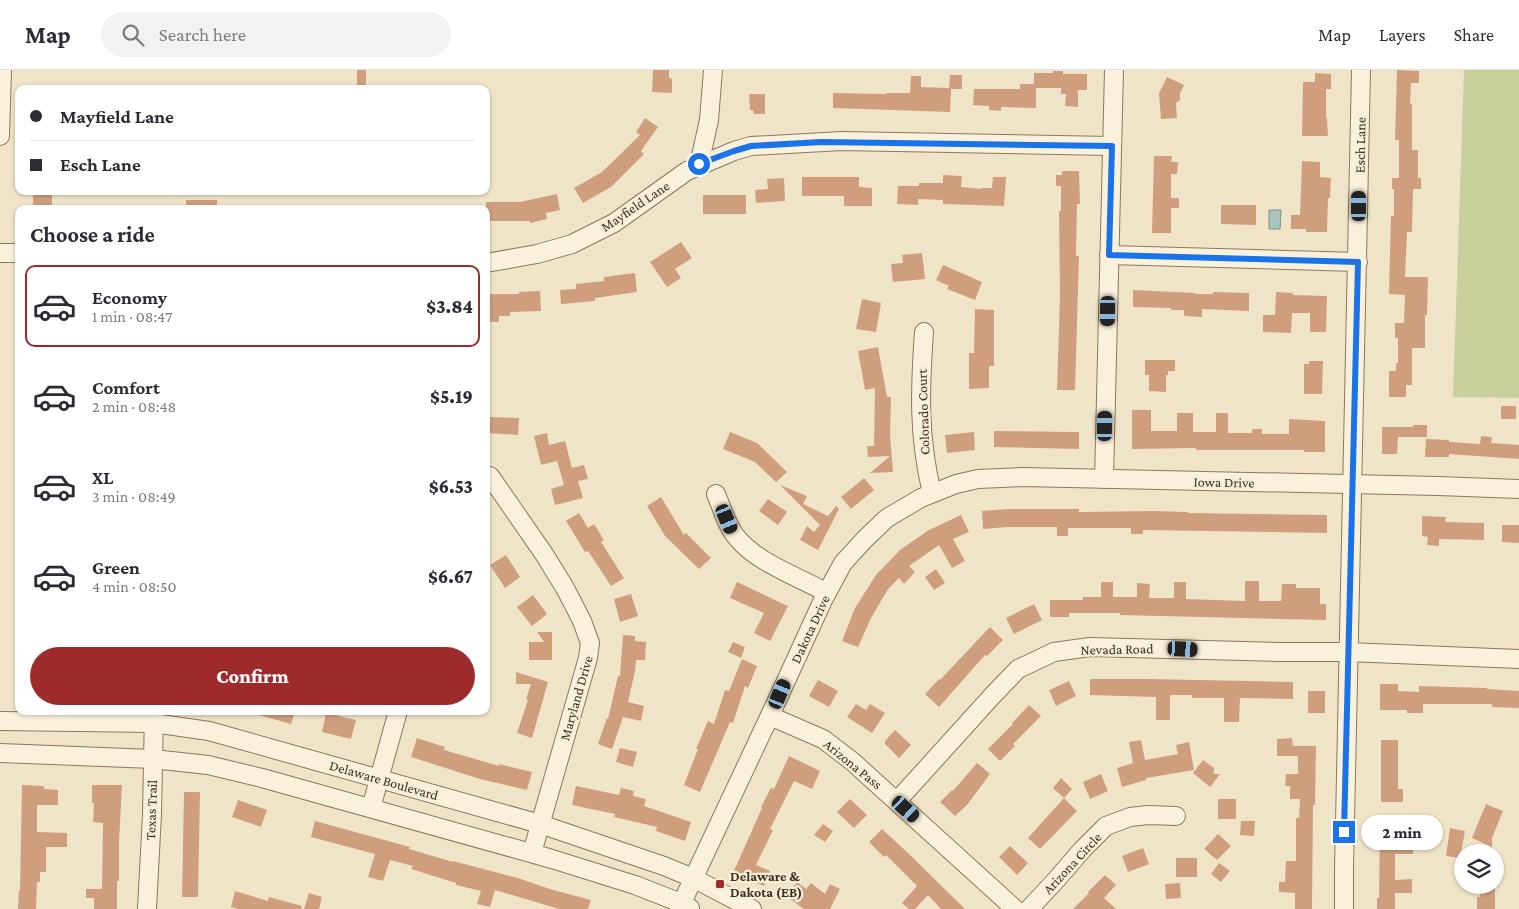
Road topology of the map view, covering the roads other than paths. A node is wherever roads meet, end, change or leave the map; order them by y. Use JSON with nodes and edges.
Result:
{"nodes":[{"id":1,"x":2,"y":70,"type":"edge"},
{"id":2,"x":713,"y":70,"type":"edge"},
{"id":3,"x":1114,"y":70,"type":"edge"},
{"id":4,"x":1361,"y":70,"type":"edge"},
{"id":5,"x":0,"y":136,"type":"edge"},
{"id":6,"x":1112,"y":146,"type":"junction"},
{"id":7,"x":699,"y":164,"type":"junction"},
{"id":8,"x":0,"y":253,"type":"edge"},
{"id":9,"x":15,"y":253,"type":"edge"},
{"id":10,"x":1109,"y":255,"type":"junction"},
{"id":11,"x":490,"y":262,"type":"edge"},
{"id":12,"x":1358,"y":262,"type":"junction"},
{"id":13,"x":924,"y":332,"type":"dead end"},
{"id":14,"x":490,"y":476,"type":"dead end"},
{"id":15,"x":1104,"y":479,"type":"junction"},
{"id":16,"x":1352,"y":484,"type":"junction"},
{"id":17,"x":1519,"y":489,"type":"edge"},
{"id":18,"x":932,"y":493,"type":"junction"},
{"id":19,"x":716,"y":494,"type":"dead end"},
{"id":20,"x":826,"y":593,"type":"junction"},
{"id":21,"x":1348,"y":652,"type":"junction"},
{"id":22,"x":1519,"y":659,"type":"edge"},
{"id":23,"x":397,"y":715,"type":"edge"},
{"id":24,"x":770,"y":716,"type":"junction"},
{"id":25,"x":154,"y":717,"type":"edge"},
{"id":26,"x":0,"y":721,"type":"edge"},
{"id":27,"x":0,"y":753,"type":"edge"},
{"id":28,"x":153,"y":759,"type":"junction"},
{"id":29,"x":379,"y":778,"type":"junction"},
{"id":30,"x":897,"y":801,"type":"junction"},
{"id":31,"x":371,"y":808,"type":"junction"},
{"id":32,"x":1176,"y":816,"type":"dead end"},
{"id":33,"x":540,"y":824,"type":"junction"},
{"id":34,"x":532,"y":853,"type":"junction"},
{"id":35,"x":693,"y":878,"type":"junction"},
{"id":36,"x":684,"y":907,"type":"edge"},
{"id":37,"x":147,"y":909,"type":"edge"},
{"id":38,"x":752,"y":909,"type":"edge"},
{"id":39,"x":1015,"y":909,"type":"edge"},
{"id":40,"x":1029,"y":909,"type":"edge"},
{"id":41,"x":1344,"y":909,"type":"edge"}],
"edges":[{"from":1,"to":5,"type":"street"},
{"from":2,"to":7,"type":"street"},
{"from":3,"to":6,"type":"street"},
{"from":4,"to":12,"type":"street","name":"Esch Lane"},
{"from":6,"to":7,"type":"street","name":"Mayfield Lane"},
{"from":6,"to":10,"type":"street"},
{"from":7,"to":11,"type":"street","name":"Mayfield Lane"},
{"from":8,"to":9,"type":"street"},
{"from":10,"to":12,"type":"street"},
{"from":10,"to":15,"type":"street"},
{"from":12,"to":16,"type":"street","name":"Esch Lane"},
{"from":13,"to":18,"type":"street","name":"Colorado Court"},
{"from":14,"to":33,"type":"street","name":"Maryland Drive"},
{"from":15,"to":16,"type":"street","name":"Iowa Drive"},
{"from":15,"to":18,"type":"street","name":"Iowa Drive"},
{"from":16,"to":17,"type":"street","name":"Iowa Drive"},
{"from":16,"to":21,"type":"street","name":"Esch Lane"},
{"from":18,"to":20,"type":"street","name":"Dakota Drive"},
{"from":19,"to":20,"type":"street"},
{"from":20,"to":24,"type":"street","name":"Dakota Drive"},
{"from":21,"to":22,"type":"street","name":"Nevada Road"},
{"from":21,"to":30,"type":"street","name":"Nevada Road"},
{"from":21,"to":41,"type":"street","name":"Esch Lane"},
{"from":23,"to":29,"type":"street"},
{"from":24,"to":30,"type":"street","name":"Arizona Pass"},
{"from":24,"to":35,"type":"street","name":"Dakota Drive"},
{"from":25,"to":26,"type":"street","name":"Delaware Boulevard"},
{"from":25,"to":28,"type":"street","name":"Texas Trail"},
{"from":25,"to":29,"type":"street","name":"Delaware Boulevard"},
{"from":27,"to":28,"type":"street"},
{"from":28,"to":31,"type":"street"},
{"from":28,"to":37,"type":"street","name":"Texas Trail"},
{"from":29,"to":31,"type":"street"},
{"from":29,"to":33,"type":"street","name":"Delaware Boulevard"},
{"from":30,"to":39,"type":"street","name":"Arizona Pass"},
{"from":31,"to":34,"type":"street"},
{"from":32,"to":40,"type":"street","name":"Arizona Circle"},
{"from":33,"to":34,"type":"street","name":"Maryland Drive"},
{"from":33,"to":35,"type":"street","name":"Delaware Boulevard"},
{"from":34,"to":36,"type":"street"},
{"from":35,"to":36,"type":"street","name":"Dakota Drive"},
{"from":35,"to":38,"type":"street","name":"Delaware Boulevard"}]}
